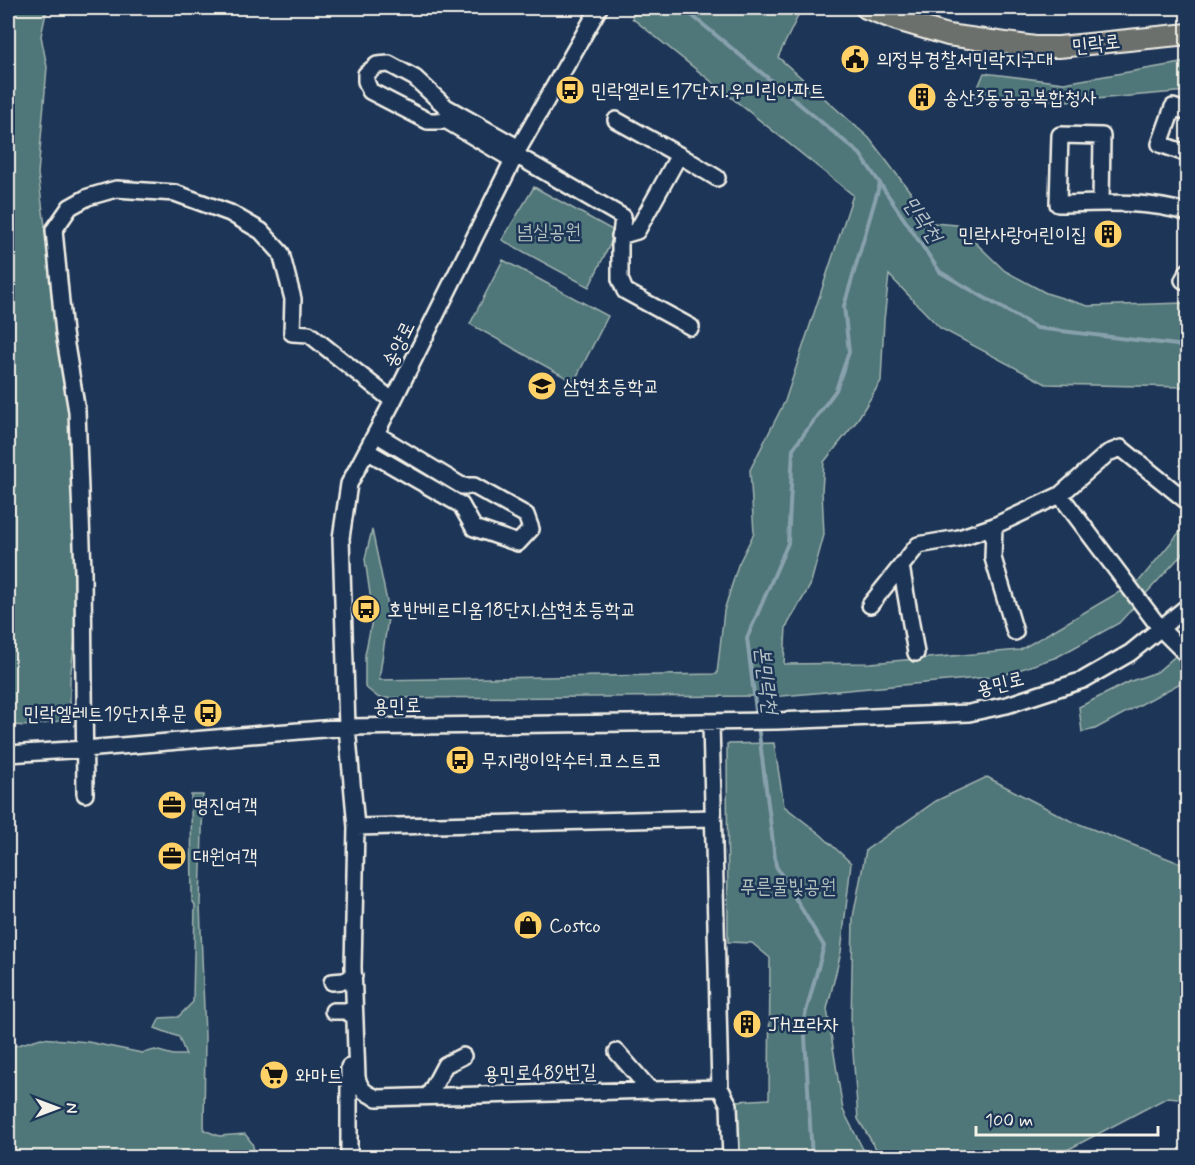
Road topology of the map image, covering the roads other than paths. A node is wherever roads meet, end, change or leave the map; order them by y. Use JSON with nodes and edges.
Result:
{"nodes":[{"id":1,"x":599,"y":8,"type":"edge"},
{"id":2,"x":866,"y":8,"type":"edge"},
{"id":3,"x":1188,"y":34,"type":"edge"},
{"id":4,"x":1188,"y":112,"type":"edge"},
{"id":5,"x":616,"y":120,"type":"dead end"},
{"id":6,"x":680,"y":154,"type":"junction"},
{"id":7,"x":1188,"y":154,"type":"edge"},
{"id":8,"x":516,"y":155,"type":"junction"},
{"id":9,"x":717,"y":178,"type":"dead end"},
{"id":10,"x":1101,"y":203,"type":"junction"},
{"id":11,"x":1188,"y":213,"type":"edge"},
{"id":12,"x":620,"y":236,"type":"junction"},
{"id":13,"x":1188,"y":271,"type":"edge"},
{"id":14,"x":1188,"y":282,"type":"edge"},
{"id":15,"x":691,"y":327,"type":"dead end"},
{"id":16,"x":393,"y":401,"type":"junction"},
{"id":17,"x":375,"y":434,"type":"junction"},
{"id":18,"x":367,"y":451,"type":"junction"},
{"id":19,"x":1060,"y":495,"type":"junction"},
{"id":20,"x":1184,"y":499,"type":"dead end"},
{"id":21,"x":994,"y":526,"type":"junction"},
{"id":22,"x":900,"y":566,"type":"junction"},
{"id":23,"x":870,"y":604,"type":"dead end"},
{"id":24,"x":1188,"y":606,"type":"edge"},
{"id":25,"x":1160,"y":628,"type":"junction"},
{"id":26,"x":1015,"y":632,"type":"dead end"},
{"id":27,"x":916,"y":653,"type":"dead end"},
{"id":28,"x":1188,"y":656,"type":"edge"},
{"id":29,"x":711,"y":723,"type":"junction"},
{"id":30,"x":347,"y":727,"type":"junction"},
{"id":31,"x":85,"y":749,"type":"junction"},
{"id":32,"x":8,"y":754,"type":"edge"},
{"id":33,"x":85,"y":794,"type":"dead end"},
{"id":34,"x":713,"y":818,"type":"junction"},
{"id":35,"x":356,"y":827,"type":"junction"},
{"id":36,"x":354,"y":976,"type":"junction"},
{"id":37,"x":332,"y":982,"type":"dead end"},
{"id":38,"x":333,"y":1011,"type":"dead end"},
{"id":39,"x":354,"y":1016,"type":"junction"},
{"id":40,"x":356,"y":1038,"type":"junction"},
{"id":41,"x":617,"y":1052,"type":"dead end"},
{"id":42,"x":463,"y":1056,"type":"dead end"},
{"id":43,"x":720,"y":1088,"type":"junction"},
{"id":44,"x":651,"y":1091,"type":"junction"},
{"id":45,"x":429,"y":1095,"type":"junction"},
{"id":46,"x":350,"y":1158,"type":"edge"},
{"id":47,"x":731,"y":1158,"type":"edge"}],
"edges":[{"from":1,"to":8,"type":"street","name":"송양로"},
{"from":2,"to":3,"type":"main road","name":"민락로"},
{"from":4,"to":7,"type":"street"},
{"from":5,"to":6,"type":"street"},
{"from":6,"to":9,"type":"street"},
{"from":6,"to":12,"type":"street"},
{"from":8,"to":8,"type":"street"},
{"from":8,"to":12,"type":"street"},
{"from":8,"to":16,"type":"street","name":"송양로"},
{"from":10,"to":10,"type":"street"},
{"from":10,"to":11,"type":"street"},
{"from":12,"to":15,"type":"street"},
{"from":13,"to":14,"type":"street"},
{"from":16,"to":17,"type":"street","name":"송양로"},
{"from":16,"to":31,"type":"street"},
{"from":17,"to":18,"type":"street","name":"송양로"},
{"from":17,"to":18,"type":"street"},
{"from":18,"to":30,"type":"street","name":"송양로"},
{"from":19,"to":20,"type":"street"},
{"from":19,"to":21,"type":"street"},
{"from":19,"to":25,"type":"street"},
{"from":21,"to":22,"type":"street"},
{"from":21,"to":26,"type":"street"},
{"from":22,"to":23,"type":"street"},
{"from":22,"to":27,"type":"street"},
{"from":24,"to":25,"type":"street","name":"용민로"},
{"from":25,"to":28,"type":"street"},
{"from":25,"to":29,"type":"street","name":"용민로"},
{"from":29,"to":30,"type":"street","name":"용민로"},
{"from":29,"to":34,"type":"street"},
{"from":30,"to":31,"type":"street","name":"용민로"},
{"from":30,"to":35,"type":"street","name":"용민로489번길"},
{"from":31,"to":32,"type":"street","name":"용민로"},
{"from":31,"to":33,"type":"street"},
{"from":34,"to":35,"type":"street"},
{"from":34,"to":43,"type":"street"},
{"from":35,"to":36,"type":"street","name":"용민로489번길"},
{"from":36,"to":37,"type":"street"},
{"from":36,"to":39,"type":"street","name":"용민로489번길"},
{"from":38,"to":39,"type":"street"},
{"from":39,"to":40,"type":"street","name":"용민로489번길"},
{"from":40,"to":45,"type":"street","name":"용민로489번길"},
{"from":40,"to":46,"type":"street"},
{"from":41,"to":44,"type":"street"},
{"from":42,"to":45,"type":"street"},
{"from":43,"to":44,"type":"street","name":"용민로489번길"},
{"from":43,"to":47,"type":"street"},
{"from":44,"to":45,"type":"street","name":"용민로489번길"}]}
